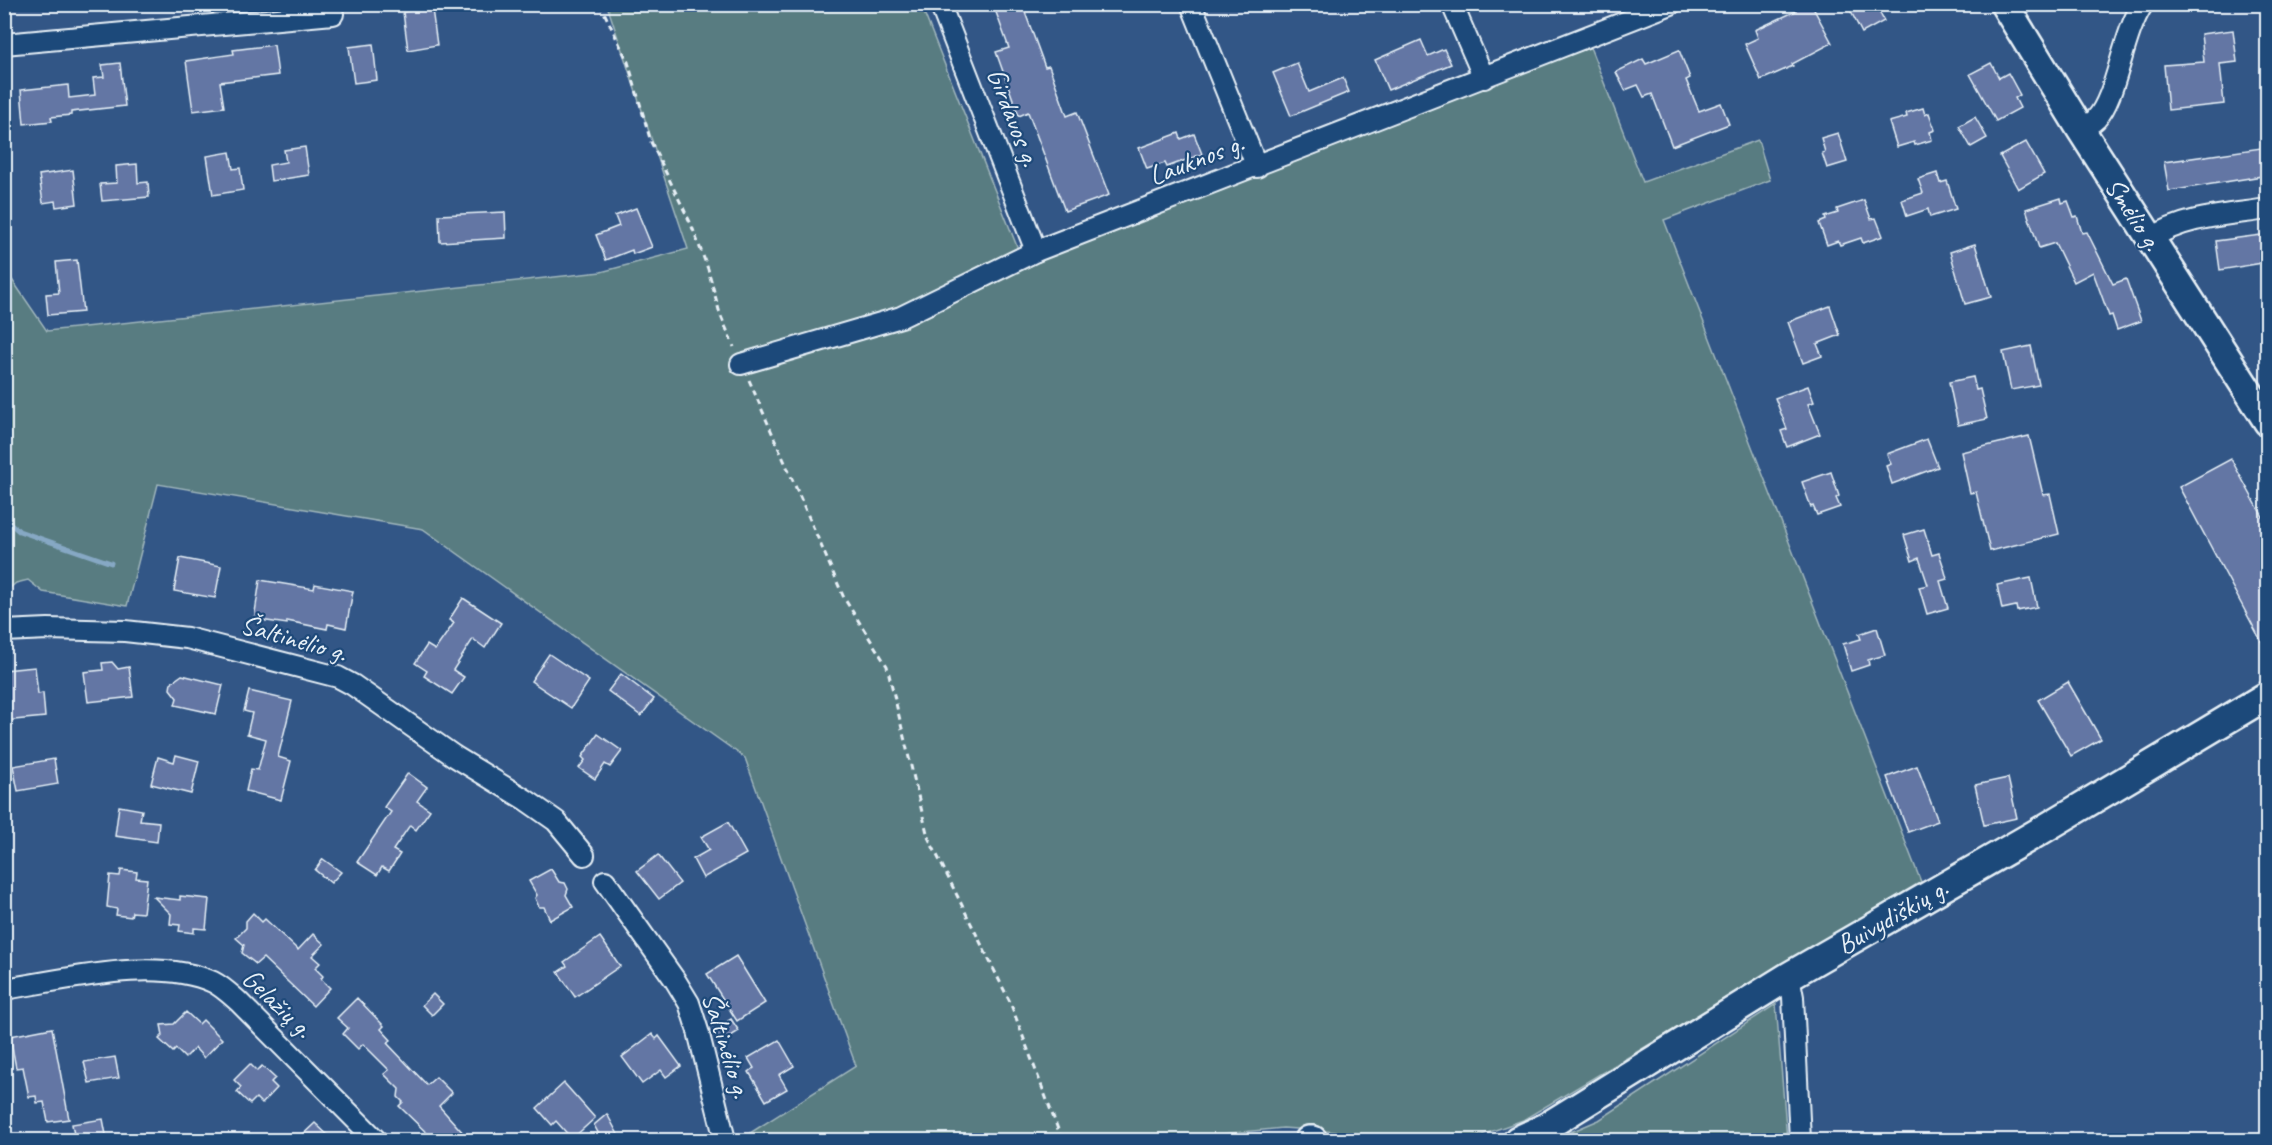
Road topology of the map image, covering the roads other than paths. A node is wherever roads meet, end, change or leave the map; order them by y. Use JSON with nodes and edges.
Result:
{"nodes":[{"id":1,"x":940,"y":4,"type":"edge"},
{"id":2,"x":1191,"y":4,"type":"edge"},
{"id":3,"x":1452,"y":4,"type":"edge"},
{"id":4,"x":1671,"y":4,"type":"edge"},
{"id":5,"x":2004,"y":4,"type":"edge"},
{"id":6,"x":2143,"y":4,"type":"edge"},
{"id":7,"x":333,"y":14,"type":"dead end"},
{"id":8,"x":4,"y":44,"type":"edge"},
{"id":9,"x":1484,"y":78,"type":"junction"},
{"id":10,"x":2081,"y":130,"type":"junction"},
{"id":11,"x":1257,"y":167,"type":"junction"},
{"id":12,"x":2268,"y":209,"type":"edge"},
{"id":13,"x":2150,"y":238,"type":"junction"},
{"id":14,"x":1036,"y":251,"type":"junction"},
{"id":15,"x":741,"y":364,"type":"road end"},
{"id":16,"x":2268,"y":422,"type":"edge"},
{"id":17,"x":4,"y":631,"type":"edge"},
{"id":18,"x":2264,"y":698,"type":"edge"},
{"id":19,"x":584,"y":855,"type":"dead end"},
{"id":20,"x":605,"y":881,"type":"dead end"},
{"id":21,"x":1789,"y":976,"type":"junction"},
{"id":22,"x":4,"y":989,"type":"edge"},
{"id":23,"x":376,"y":1140,"type":"edge"},
{"id":24,"x":725,"y":1140,"type":"edge"},
{"id":25,"x":1518,"y":1140,"type":"edge"},
{"id":26,"x":1800,"y":1140,"type":"edge"}],
"edges":[{"from":1,"to":14,"type":"street","name":"Girdavos g."},
{"from":2,"to":11,"type":"street"},
{"from":3,"to":9,"type":"street"},
{"from":4,"to":9,"type":"street","name":"Lauknos g."},
{"from":5,"to":10,"type":"street","name":"Smėlio g."},
{"from":6,"to":10,"type":"street"},
{"from":7,"to":8,"type":"street"},
{"from":9,"to":11,"type":"street","name":"Lauknos g."},
{"from":10,"to":13,"type":"street","name":"Smėlio g."},
{"from":11,"to":14,"type":"street","name":"Lauknos g."},
{"from":12,"to":13,"type":"street"},
{"from":13,"to":16,"type":"street","name":"Smėlio g."},
{"from":14,"to":15,"type":"street","name":"Lauknos g."},
{"from":17,"to":19,"type":"street","name":"Šaltinėlio g."},
{"from":18,"to":21,"type":"street","name":"Buivydiškių g."},
{"from":20,"to":24,"type":"street","name":"Šaltinėlio g."},
{"from":21,"to":25,"type":"street","name":"Buivydiškių g."},
{"from":21,"to":26,"type":"street"},
{"from":22,"to":23,"type":"street","name":"Gelažių g."}]}
